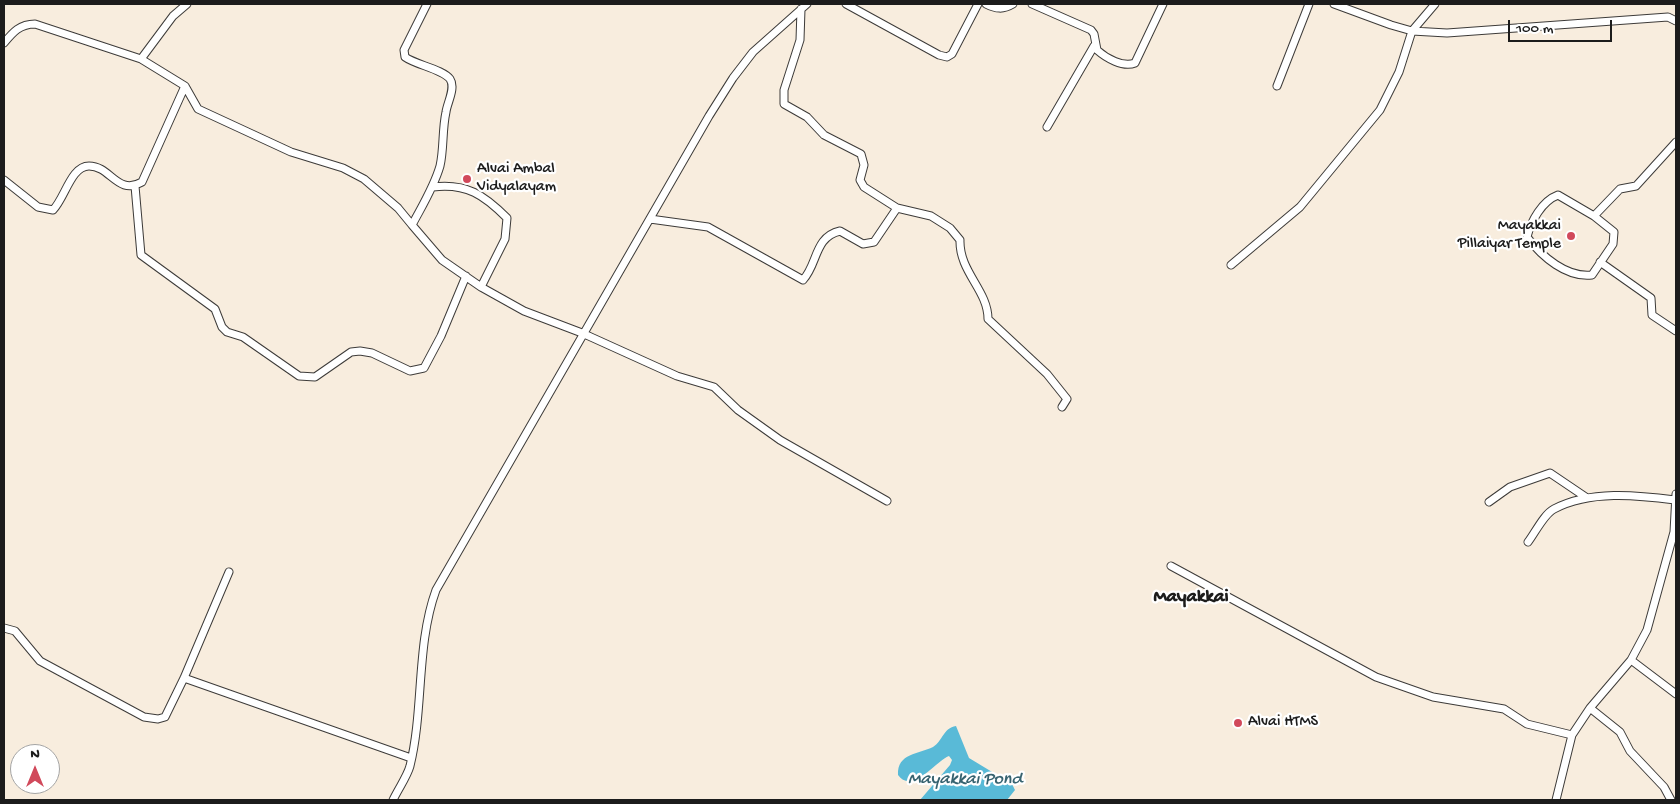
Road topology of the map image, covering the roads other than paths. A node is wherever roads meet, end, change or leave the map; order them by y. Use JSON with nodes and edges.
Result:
{"nodes":[{"id":1,"x":187,"y":4,"type":"edge"},
{"id":2,"x":427,"y":4,"type":"edge"},
{"id":3,"x":846,"y":4,"type":"edge"},
{"id":4,"x":978,"y":4,"type":"edge"},
{"id":5,"x":986,"y":4,"type":"edge"},
{"id":6,"x":1013,"y":4,"type":"edge"},
{"id":7,"x":1032,"y":4,"type":"edge"},
{"id":8,"x":1163,"y":4,"type":"edge"},
{"id":9,"x":1309,"y":4,"type":"edge"},
{"id":10,"x":1334,"y":4,"type":"edge"},
{"id":11,"x":1434,"y":4,"type":"edge"},
{"id":12,"x":804,"y":6,"type":"edge"},
{"id":13,"x":1676,"y":21,"type":"edge"},
{"id":14,"x":1412,"y":30,"type":"junction"},
{"id":15,"x":4,"y":43,"type":"edge"},
{"id":16,"x":1094,"y":46,"type":"junction"},
{"id":17,"x":141,"y":59,"type":"junction"},
{"id":18,"x":185,"y":86,"type":"junction"},
{"id":19,"x":1277,"y":86,"type":"dead end"},
{"id":20,"x":1047,"y":127,"type":"dead end"},
{"id":21,"x":1676,"y":142,"type":"edge"},
{"id":22,"x":4,"y":180,"type":"edge"},
{"id":23,"x":135,"y":186,"type":"junction"},
{"id":24,"x":433,"y":186,"type":"junction"},
{"id":25,"x":897,"y":208,"type":"junction"},
{"id":26,"x":1594,"y":216,"type":"junction"},
{"id":27,"x":650,"y":219,"type":"junction"},
{"id":28,"x":412,"y":225,"type":"junction"},
{"id":29,"x":1600,"y":262,"type":"junction"},
{"id":30,"x":1231,"y":265,"type":"dead end"},
{"id":31,"x":466,"y":276,"type":"junction"},
{"id":32,"x":481,"y":286,"type":"junction"},
{"id":33,"x":1676,"y":331,"type":"edge"},
{"id":34,"x":582,"y":333,"type":"junction"},
{"id":35,"x":1062,"y":406,"type":"dead end"},
{"id":36,"x":1676,"y":497,"type":"edge"},
{"id":37,"x":1587,"y":498,"type":"junction"},
{"id":38,"x":887,"y":501,"type":"dead end"},
{"id":39,"x":1489,"y":502,"type":"dead end"},
{"id":40,"x":1528,"y":542,"type":"dead end"},
{"id":41,"x":1171,"y":566,"type":"dead end"},
{"id":42,"x":229,"y":572,"type":"dead end"},
{"id":43,"x":4,"y":628,"type":"edge"},
{"id":44,"x":1631,"y":660,"type":"junction"},
{"id":45,"x":184,"y":678,"type":"junction"},
{"id":46,"x":1676,"y":694,"type":"edge"},
{"id":47,"x":1590,"y":708,"type":"junction"},
{"id":48,"x":1572,"y":735,"type":"junction"},
{"id":49,"x":411,"y":758,"type":"junction"},
{"id":50,"x":393,"y":800,"type":"edge"},
{"id":51,"x":1556,"y":800,"type":"edge"},
{"id":52,"x":1671,"y":800,"type":"edge"}],
"edges":[{"from":1,"to":17,"type":"street"},
{"from":2,"to":24,"type":"street"},
{"from":3,"to":4,"type":"street"},
{"from":5,"to":6,"type":"street"},
{"from":7,"to":16,"type":"street"},
{"from":8,"to":16,"type":"street"},
{"from":9,"to":19,"type":"street"},
{"from":10,"to":14,"type":"street"},
{"from":11,"to":14,"type":"street"},
{"from":12,"to":25,"type":"street"},
{"from":12,"to":27,"type":"street"},
{"from":13,"to":14,"type":"street"},
{"from":14,"to":30,"type":"street"},
{"from":15,"to":17,"type":"street"},
{"from":16,"to":20,"type":"street"},
{"from":17,"to":18,"type":"street"},
{"from":18,"to":23,"type":"street"},
{"from":18,"to":28,"type":"street"},
{"from":21,"to":26,"type":"street"},
{"from":22,"to":23,"type":"street"},
{"from":23,"to":31,"type":"street"},
{"from":24,"to":28,"type":"street"},
{"from":24,"to":32,"type":"street"},
{"from":25,"to":27,"type":"street"},
{"from":25,"to":35,"type":"street"},
{"from":26,"to":29,"type":"street"},
{"from":26,"to":29,"type":"street"},
{"from":27,"to":34,"type":"street"},
{"from":28,"to":31,"type":"street"},
{"from":29,"to":33,"type":"street"},
{"from":31,"to":32,"type":"street"},
{"from":32,"to":34,"type":"street"},
{"from":34,"to":38,"type":"street"},
{"from":34,"to":49,"type":"street"},
{"from":36,"to":37,"type":"street"},
{"from":36,"to":44,"type":"street"},
{"from":37,"to":39,"type":"street"},
{"from":37,"to":40,"type":"street"},
{"from":41,"to":48,"type":"street"},
{"from":42,"to":45,"type":"street"},
{"from":43,"to":45,"type":"street"},
{"from":44,"to":46,"type":"street"},
{"from":44,"to":47,"type":"street"},
{"from":45,"to":49,"type":"street"},
{"from":47,"to":48,"type":"street"},
{"from":47,"to":52,"type":"street"},
{"from":48,"to":51,"type":"street"},
{"from":49,"to":50,"type":"street"}]}
